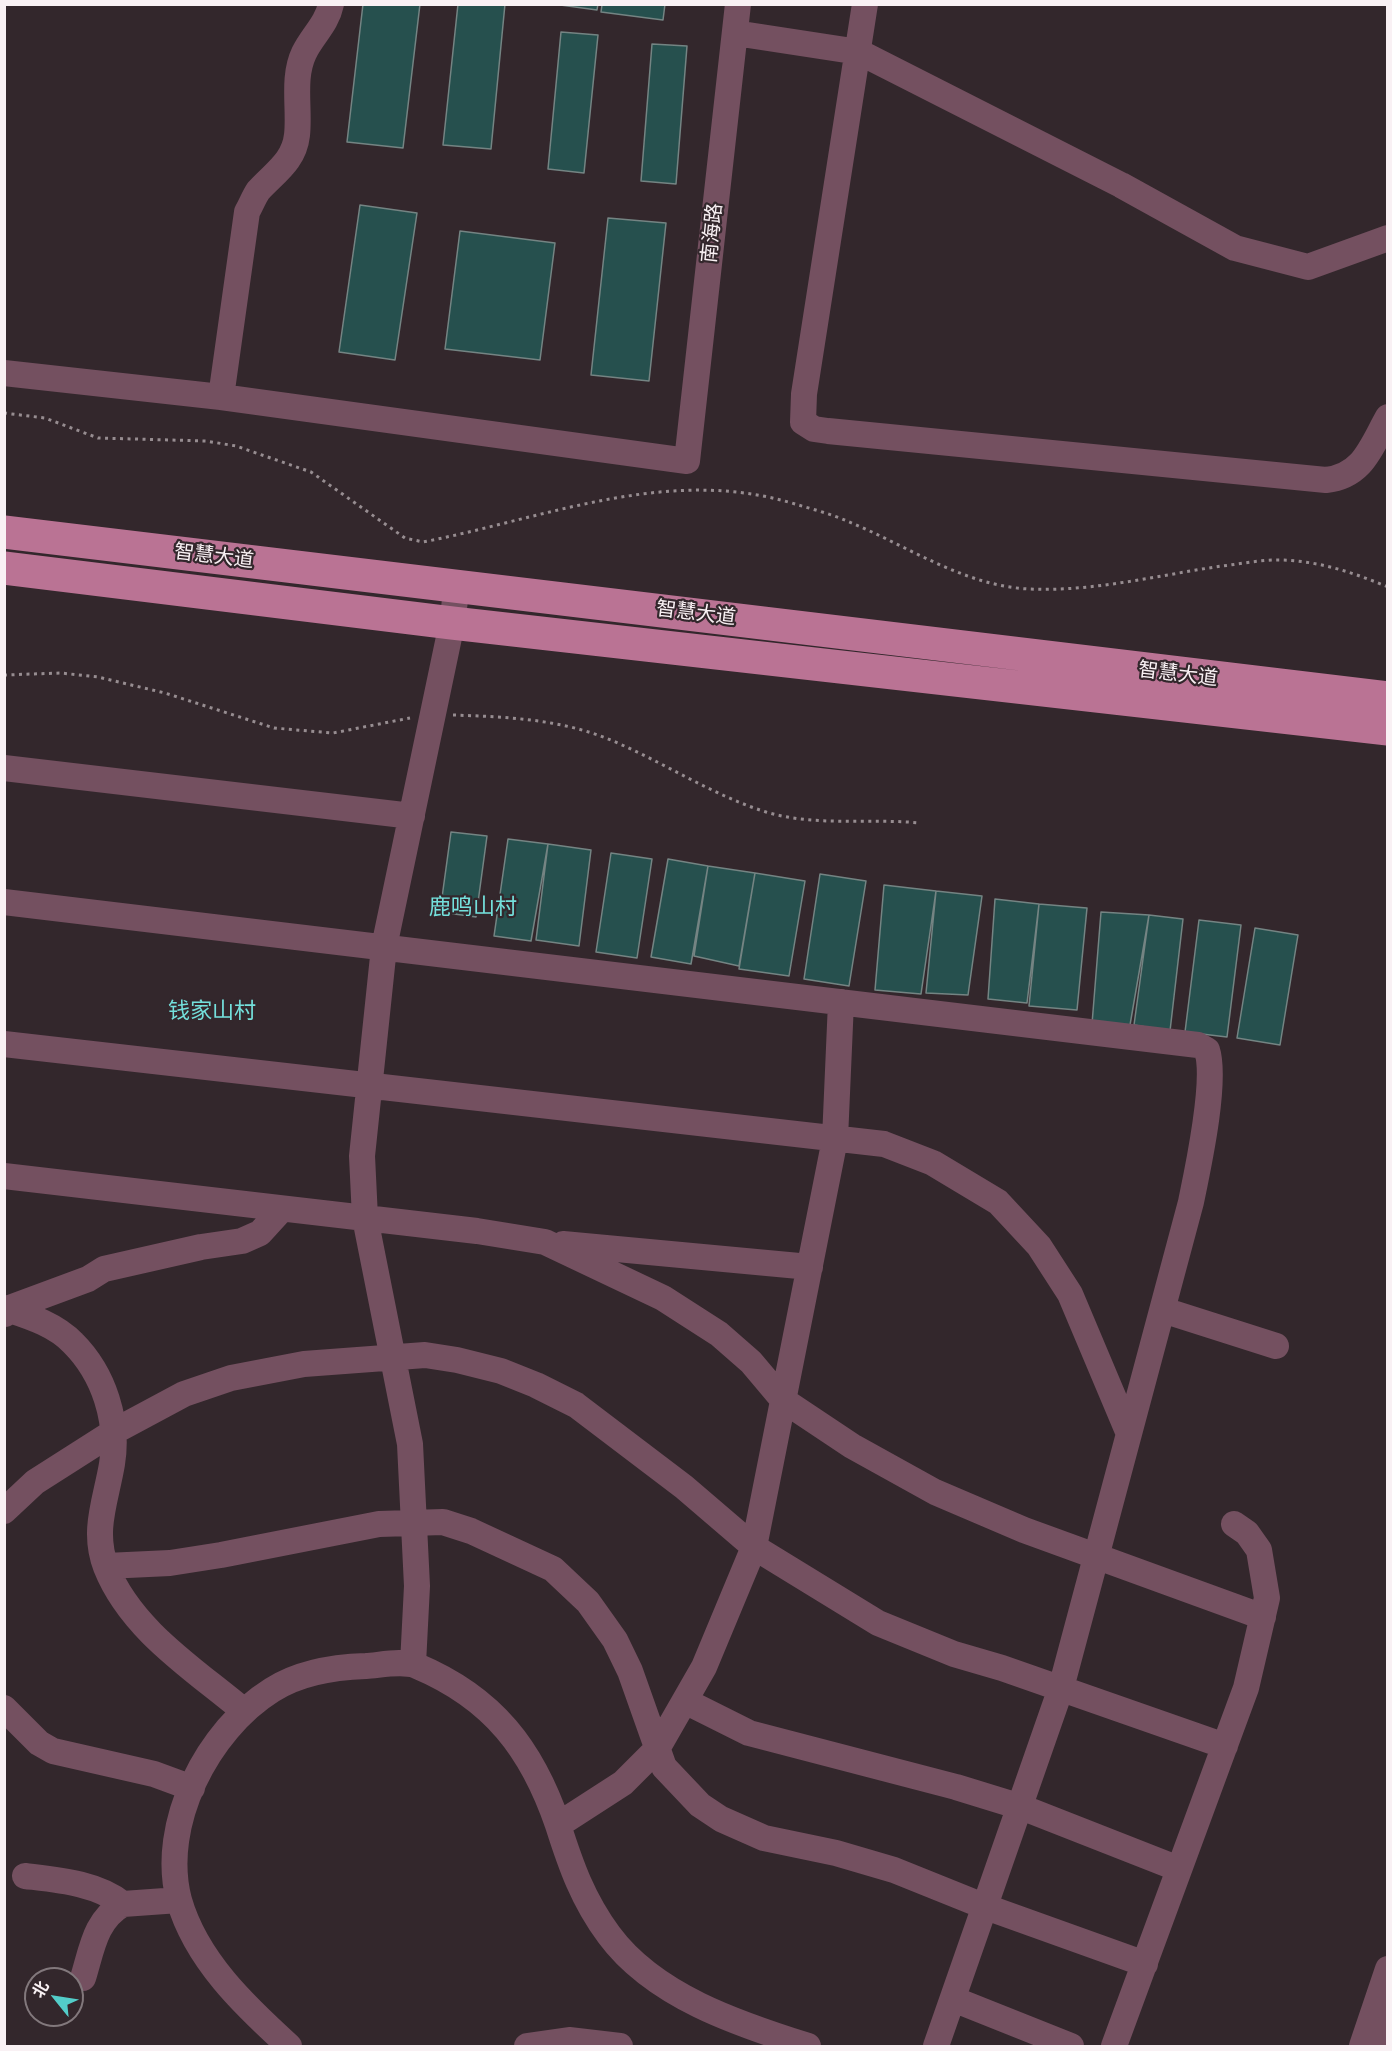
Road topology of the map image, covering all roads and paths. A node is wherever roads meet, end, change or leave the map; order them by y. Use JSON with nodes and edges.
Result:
{"nodes":[{"id":1,"x":331,"y":4,"type":"edge"},
{"id":2,"x":738,"y":4,"type":"edge"},
{"id":3,"x":865,"y":4,"type":"edge"},
{"id":4,"x":735,"y":33,"type":"junction"},
{"id":5,"x":859,"y":52,"type":"junction"},
{"id":6,"x":1388,"y":238,"type":"edge"},
{"id":7,"x":4,"y":373,"type":"edge"},
{"id":8,"x":221,"y":397,"type":"junction"},
{"id":9,"x":4,"y":413,"type":"edge"},
{"id":10,"x":1388,"y":417,"type":"edge"},
{"id":11,"x":4,"y":532,"type":"edge"},
{"id":12,"x":4,"y":568,"type":"edge"},
{"id":13,"x":457,"y":585,"type":"junction"},
{"id":14,"x":1388,"y":587,"type":"edge"},
{"id":15,"x":452,"y":623,"type":"junction"},
{"id":16,"x":4,"y":675,"type":"edge"},
{"id":17,"x":1388,"y":698,"type":"edge"},
{"id":18,"x":433,"y":714,"type":"junction"},
{"id":19,"x":1388,"y":729,"type":"edge"},
{"id":20,"x":4,"y":768,"type":"edge"},
{"id":21,"x":411,"y":816,"type":"junction"},
{"id":22,"x":920,"y":823,"type":"dead end"},
{"id":23,"x":4,"y":902,"type":"edge"},
{"id":24,"x":384,"y":947,"type":"junction"},
{"id":25,"x":841,"y":1002,"type":"junction"},
{"id":26,"x":4,"y":1044,"type":"edge"},
{"id":27,"x":370,"y":1086,"type":"junction"},
{"id":28,"x":835,"y":1138,"type":"junction"},
{"id":29,"x":4,"y":1176,"type":"edge"},
{"id":30,"x":280,"y":1210,"type":"junction"},
{"id":31,"x":365,"y":1218,"type":"junction"},
{"id":32,"x":545,"y":1242,"type":"junction"},
{"id":33,"x":810,"y":1267,"type":"junction"},
{"id":34,"x":1163,"y":1310,"type":"junction"},
{"id":35,"x":5,"y":1311,"type":"edge"},
{"id":36,"x":1276,"y":1346,"type":"dead end"},
{"id":37,"x":392,"y":1358,"type":"junction"},
{"id":38,"x":783,"y":1400,"type":"junction"},
{"id":39,"x":115,"y":1431,"type":"junction"},
{"id":40,"x":1129,"y":1434,"type":"junction"},
{"id":41,"x":4,"y":1511,"type":"edge"},
{"id":42,"x":415,"y":1522,"type":"junction"},
{"id":43,"x":1234,"y":1524,"type":"dead end"},
{"id":44,"x":754,"y":1547,"type":"junction"},
{"id":45,"x":1096,"y":1555,"type":"junction"},
{"id":46,"x":106,"y":1566,"type":"junction"},
{"id":47,"x":1263,"y":1617,"type":"junction"},
{"id":48,"x":413,"y":1664,"type":"junction"},
{"id":49,"x":1061,"y":1688,"type":"junction"},
{"id":50,"x":684,"y":1701,"type":"junction"},
{"id":51,"x":4,"y":1708,"type":"edge"},
{"id":52,"x":244,"y":1711,"type":"junction"},
{"id":53,"x":1225,"y":1746,"type":"junction"},
{"id":54,"x":657,"y":1749,"type":"junction"},
{"id":55,"x":192,"y":1788,"type":"junction"},
{"id":56,"x":1021,"y":1807,"type":"junction"},
{"id":57,"x":558,"y":1825,"type":"junction"},
{"id":58,"x":1179,"y":1869,"type":"junction"},
{"id":59,"x":25,"y":1876,"type":"dead end"},
{"id":60,"x":179,"y":1900,"type":"junction"},
{"id":61,"x":123,"y":1904,"type":"junction"},
{"id":62,"x":986,"y":1907,"type":"junction"},
{"id":63,"x":1145,"y":1964,"type":"junction"},
{"id":64,"x":1388,"y":1970,"type":"edge"},
{"id":65,"x":84,"y":1972,"type":"edge"},
{"id":66,"x":953,"y":1999,"type":"junction"},
{"id":67,"x":1388,"y":2026,"type":"edge"},
{"id":68,"x":289,"y":2046,"type":"edge"},
{"id":69,"x":527,"y":2046,"type":"edge"},
{"id":70,"x":620,"y":2046,"type":"edge"},
{"id":71,"x":808,"y":2046,"type":"edge"},
{"id":72,"x":936,"y":2046,"type":"edge"},
{"id":73,"x":1071,"y":2046,"type":"edge"},
{"id":74,"x":1114,"y":2046,"type":"edge"},
{"id":75,"x":1362,"y":2046,"type":"edge"},
{"id":76,"x":1382,"y":2046,"type":"edge"}],
"edges":[{"from":1,"to":8,"type":"street"},
{"from":2,"to":4,"type":"street","name":"南海路"},
{"from":3,"to":5,"type":"street"},
{"from":4,"to":5,"type":"street"},
{"from":4,"to":8,"type":"street","name":"南海路"},
{"from":5,"to":6,"type":"street"},
{"from":5,"to":10,"type":"street"},
{"from":7,"to":8,"type":"street"},
{"from":9,"to":14,"type":"path"},
{"from":11,"to":13,"type":"main road","name":"智慧大道"},
{"from":12,"to":15,"type":"main road","name":"智慧大道"},
{"from":13,"to":15,"type":"street"},
{"from":13,"to":17,"type":"main road","name":"智慧大道"},
{"from":15,"to":18,"type":"street"},
{"from":15,"to":19,"type":"main road","name":"智慧大道"},
{"from":16,"to":18,"type":"path"},
{"from":18,"to":21,"type":"street"},
{"from":18,"to":22,"type":"path"},
{"from":20,"to":21,"type":"street"},
{"from":21,"to":24,"type":"street"},
{"from":23,"to":24,"type":"street"},
{"from":24,"to":25,"type":"street"},
{"from":24,"to":27,"type":"street"},
{"from":25,"to":28,"type":"street"},
{"from":25,"to":34,"type":"street"},
{"from":26,"to":27,"type":"street"},
{"from":27,"to":28,"type":"street"},
{"from":27,"to":31,"type":"street"},
{"from":28,"to":33,"type":"street"},
{"from":28,"to":40,"type":"street"},
{"from":29,"to":30,"type":"street"},
{"from":30,"to":31,"type":"street"},
{"from":30,"to":35,"type":"street"},
{"from":31,"to":32,"type":"street"},
{"from":31,"to":37,"type":"street"},
{"from":32,"to":33,"type":"street"},
{"from":32,"to":38,"type":"street"},
{"from":33,"to":38,"type":"street"},
{"from":34,"to":36,"type":"street"},
{"from":34,"to":40,"type":"street"},
{"from":35,"to":39,"type":"street"},
{"from":37,"to":39,"type":"street"},
{"from":37,"to":42,"type":"street"},
{"from":37,"to":44,"type":"street"},
{"from":38,"to":44,"type":"street"},
{"from":38,"to":45,"type":"street"},
{"from":39,"to":41,"type":"street"},
{"from":39,"to":46,"type":"street"},
{"from":40,"to":45,"type":"street"},
{"from":42,"to":46,"type":"street"},
{"from":42,"to":48,"type":"street"},
{"from":42,"to":54,"type":"street"},
{"from":43,"to":47,"type":"street"},
{"from":44,"to":49,"type":"street"},
{"from":44,"to":50,"type":"street"},
{"from":45,"to":47,"type":"street"},
{"from":45,"to":49,"type":"street"},
{"from":46,"to":52,"type":"street"},
{"from":47,"to":53,"type":"street"},
{"from":48,"to":52,"type":"street"},
{"from":48,"to":57,"type":"street"},
{"from":49,"to":53,"type":"street"},
{"from":49,"to":56,"type":"street"},
{"from":50,"to":54,"type":"street"},
{"from":50,"to":56,"type":"street"},
{"from":51,"to":55,"type":"street"},
{"from":52,"to":55,"type":"street"},
{"from":53,"to":58,"type":"street"},
{"from":54,"to":57,"type":"street"},
{"from":54,"to":62,"type":"street"},
{"from":55,"to":60,"type":"street"},
{"from":56,"to":58,"type":"street"},
{"from":56,"to":62,"type":"street"},
{"from":57,"to":71,"type":"street"},
{"from":58,"to":63,"type":"street"},
{"from":59,"to":61,"type":"street"},
{"from":60,"to":61,"type":"street"},
{"from":60,"to":68,"type":"street"},
{"from":61,"to":65,"type":"street"},
{"from":62,"to":63,"type":"street"},
{"from":62,"to":66,"type":"street"},
{"from":63,"to":74,"type":"street"},
{"from":64,"to":75,"type":"street"},
{"from":66,"to":72,"type":"street"},
{"from":66,"to":73,"type":"street"},
{"from":67,"to":76,"type":"street"},
{"from":69,"to":70,"type":"street"}]}
